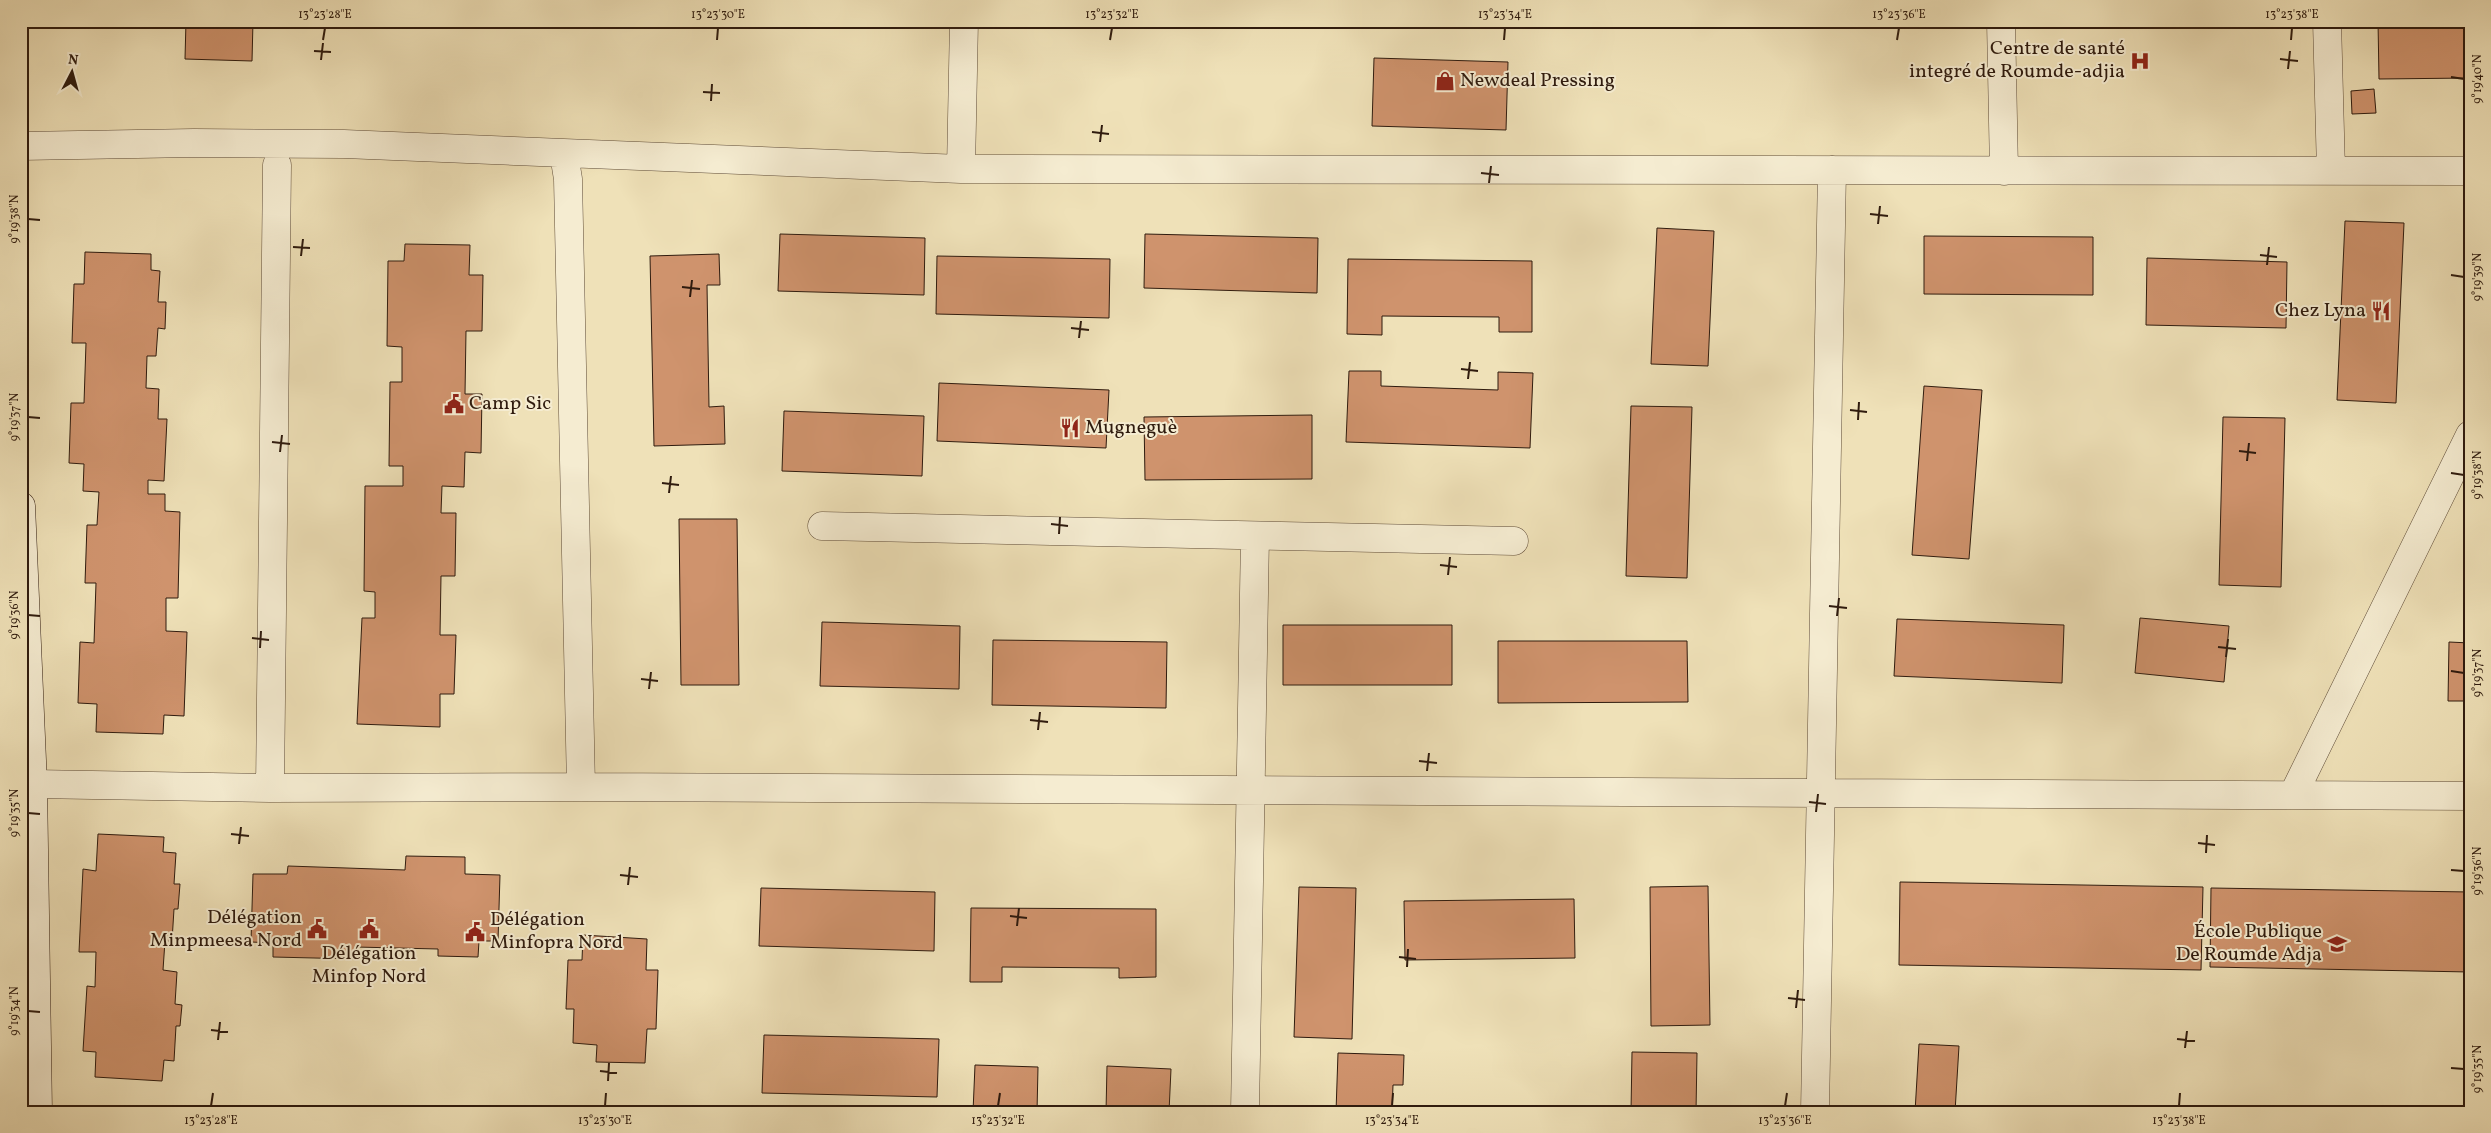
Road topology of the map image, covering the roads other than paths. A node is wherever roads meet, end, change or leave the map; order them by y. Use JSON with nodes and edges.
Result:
{"nodes":[{"id":1,"x":964,"y":21,"type":"edge"},
{"id":2,"x":2002,"y":21,"type":"edge"},
{"id":3,"x":2327,"y":21,"type":"edge"},
{"id":4,"x":21,"y":146,"type":"edge"},
{"id":5,"x":564,"y":154,"type":"junction"},
{"id":6,"x":277,"y":165,"type":"dead end"},
{"id":7,"x":961,"y":169,"type":"junction"},
{"id":8,"x":1832,"y":170,"type":"junction"},
{"id":9,"x":2004,"y":170,"type":"junction"},
{"id":10,"x":2331,"y":171,"type":"junction"},
{"id":11,"x":2470,"y":171,"type":"edge"},
{"id":12,"x":2470,"y":435,"type":"edge"},
{"id":13,"x":21,"y":506,"type":"edge"},
{"id":14,"x":822,"y":526,"type":"dead end"},
{"id":15,"x":1255,"y":536,"type":"junction"},
{"id":16,"x":1514,"y":541,"type":"dead end"},
{"id":17,"x":33,"y":784,"type":"junction"},
{"id":18,"x":581,"y":787,"type":"junction"},
{"id":19,"x":270,"y":788,"type":"junction"},
{"id":20,"x":1251,"y":790,"type":"junction"},
{"id":21,"x":1821,"y":792,"type":"junction"},
{"id":22,"x":2293,"y":795,"type":"junction"},
{"id":23,"x":2470,"y":796,"type":"edge"},
{"id":24,"x":38,"y":1112,"type":"edge"},
{"id":25,"x":1245,"y":1112,"type":"edge"},
{"id":26,"x":1815,"y":1112,"type":"edge"}],
"edges":[{"from":1,"to":7,"type":"street"},
{"from":2,"to":9,"type":"street"},
{"from":3,"to":10,"type":"street"},
{"from":4,"to":5,"type":"street"},
{"from":5,"to":7,"type":"street"},
{"from":5,"to":18,"type":"street"},
{"from":6,"to":19,"type":"street"},
{"from":7,"to":8,"type":"street"},
{"from":8,"to":9,"type":"street"},
{"from":8,"to":21,"type":"street"},
{"from":9,"to":10,"type":"street"},
{"from":10,"to":11,"type":"street"},
{"from":12,"to":22,"type":"street"},
{"from":13,"to":17,"type":"street"},
{"from":14,"to":15,"type":"street"},
{"from":15,"to":16,"type":"street"},
{"from":15,"to":20,"type":"street"},
{"from":17,"to":19,"type":"street"},
{"from":17,"to":24,"type":"street"},
{"from":18,"to":19,"type":"street"},
{"from":18,"to":20,"type":"street"},
{"from":20,"to":21,"type":"street"},
{"from":20,"to":25,"type":"street"},
{"from":21,"to":22,"type":"street"},
{"from":21,"to":26,"type":"street"},
{"from":22,"to":23,"type":"street"}]}
